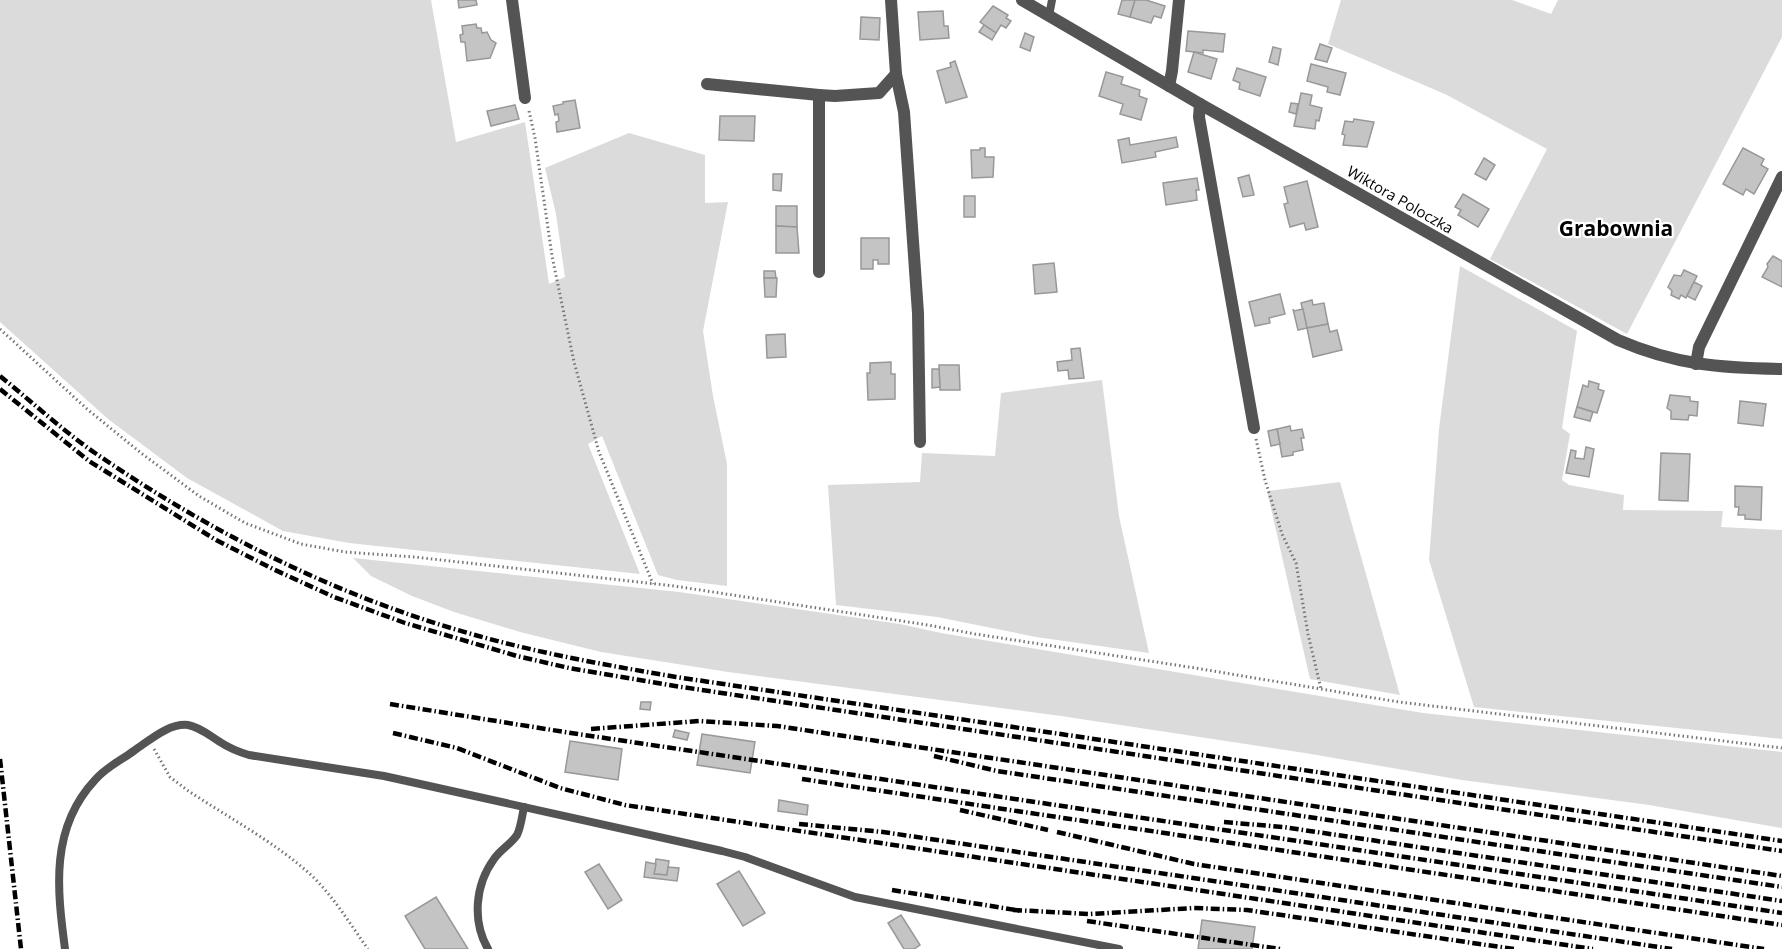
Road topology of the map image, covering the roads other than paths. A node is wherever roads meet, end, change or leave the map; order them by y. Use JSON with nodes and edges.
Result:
{"nodes":[{"id":1,"x":512,"y":0,"type":"edge"},
{"id":2,"x":891,"y":0,"type":"edge"},
{"id":3,"x":1023,"y":0,"type":"edge"},
{"id":4,"x":1052,"y":0,"type":"edge"},
{"id":5,"x":1179,"y":0,"type":"edge"},
{"id":6,"x":1049,"y":16,"type":"junction"},
{"id":7,"x":897,"y":74,"type":"junction"},
{"id":8,"x":707,"y":84,"type":"dead end"},
{"id":9,"x":1169,"y":86,"type":"junction"},
{"id":10,"x":819,"y":95,"type":"junction"},
{"id":11,"x":525,"y":98,"type":"road end"},
{"id":12,"x":1200,"y":104,"type":"junction"},
{"id":13,"x":1782,"y":177,"type":"edge"},
{"id":14,"x":819,"y":272,"type":"dead end"},
{"id":15,"x":1696,"y":364,"type":"junction"},
{"id":16,"x":1782,"y":369,"type":"edge"},
{"id":17,"x":1254,"y":428,"type":"road end"},
{"id":18,"x":920,"y":442,"type":"dead end"},
{"id":19,"x":524,"y":807,"type":"junction"},
{"id":20,"x":65,"y":949,"type":"edge"},
{"id":21,"x":488,"y":949,"type":"edge"},
{"id":22,"x":1119,"y":949,"type":"edge"}],
"edges":[{"from":1,"to":11,"type":"street"},
{"from":2,"to":7,"type":"street"},
{"from":3,"to":6,"type":"street","name":"Wiktora Poloczka"},
{"from":4,"to":6,"type":"lane"},
{"from":5,"to":9,"type":"street"},
{"from":6,"to":9,"type":"street","name":"Wiktora Poloczka"},
{"from":7,"to":10,"type":"street"},
{"from":7,"to":18,"type":"street"},
{"from":8,"to":10,"type":"street"},
{"from":9,"to":12,"type":"street","name":"Wiktora Poloczka"},
{"from":10,"to":14,"type":"street"},
{"from":12,"to":15,"type":"street","name":"Wiktora Poloczka"},
{"from":12,"to":17,"type":"street"},
{"from":13,"to":15,"type":"street"},
{"from":15,"to":16,"type":"street","name":"Wiktora Poloczka"},
{"from":19,"to":20,"type":"lane"},
{"from":19,"to":21,"type":"lane"},
{"from":19,"to":22,"type":"lane"}]}
